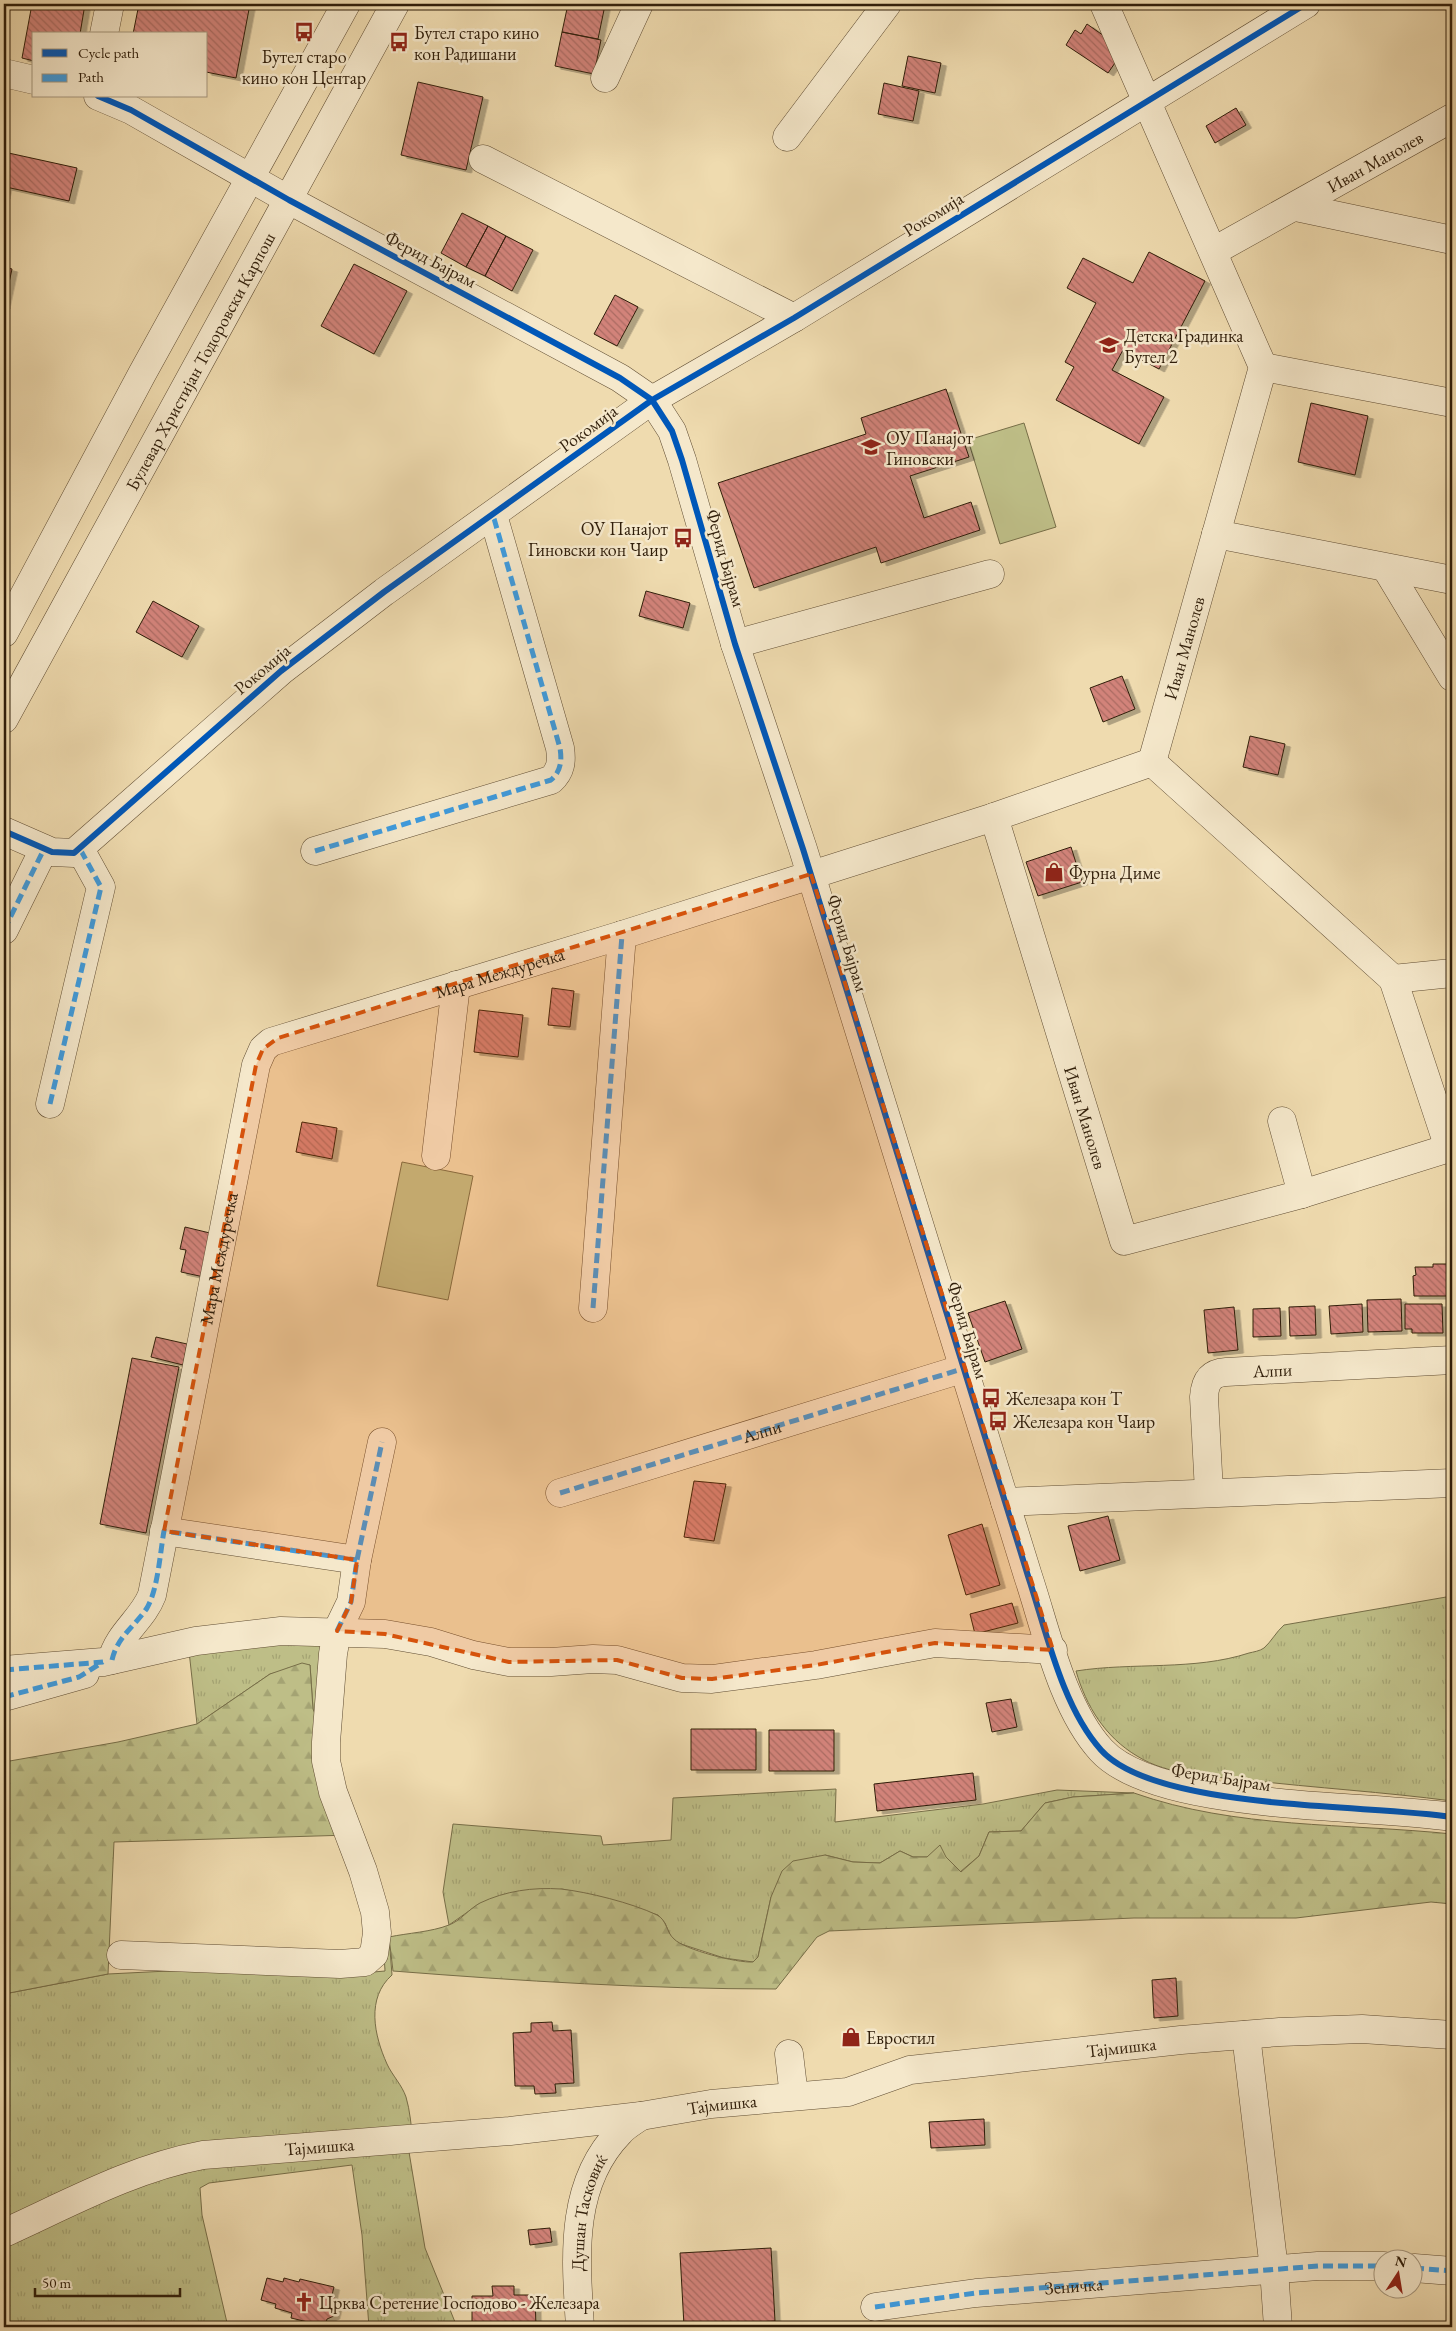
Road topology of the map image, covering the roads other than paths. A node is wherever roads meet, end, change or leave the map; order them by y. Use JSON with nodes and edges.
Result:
{"nodes":[{"id":1,"x":110,"y":4,"type":"edge"},
{"id":2,"x":346,"y":4,"type":"edge"},
{"id":3,"x":395,"y":4,"type":"edge"},
{"id":4,"x":639,"y":4,"type":"edge"},
{"id":5,"x":887,"y":4,"type":"edge"},
{"id":6,"x":1104,"y":4,"type":"edge"},
{"id":7,"x":1306,"y":4,"type":"edge"},
{"id":8,"x":104,"y":32,"type":"edge"},
{"id":9,"x":4,"y":73,"type":"edge"},
{"id":10,"x":605,"y":78,"type":"dead end"},
{"id":11,"x":32,"y":80,"type":"edge"},
{"id":12,"x":103,"y":98,"type":"edge"},
{"id":13,"x":1147,"y":100,"type":"junction"},
{"id":14,"x":1452,"y":118,"type":"edge"},
{"id":15,"x":786,"y":137,"type":"dead end"},
{"id":16,"x":483,"y":159,"type":"dead end"},
{"id":17,"x":251,"y":179,"type":"junction"},
{"id":18,"x":289,"y":200,"type":"junction"},
{"id":19,"x":1296,"y":206,"type":"junction"},
{"id":20,"x":1452,"y":240,"type":"edge"},
{"id":21,"x":1214,"y":251,"type":"junction"},
{"id":22,"x":794,"y":318,"type":"junction"},
{"id":23,"x":1263,"y":367,"type":"junction"},
{"id":24,"x":652,"y":400,"type":"junction"},
{"id":25,"x":1452,"y":403,"type":"edge"},
{"id":26,"x":493,"y":515,"type":"junction"},
{"id":27,"x":1216,"y":534,"type":"junction"},
{"id":28,"x":1386,"y":568,"type":"junction"},
{"id":29,"x":990,"y":574,"type":"dead end"},
{"id":30,"x":1452,"y":580,"type":"edge"},
{"id":31,"x":4,"y":633,"type":"edge"},
{"id":32,"x":735,"y":644,"type":"junction"},
{"id":33,"x":1452,"y":677,"type":"edge"},
{"id":34,"x":4,"y":719,"type":"edge"},
{"id":35,"x":1152,"y":762,"type":"junction"},
{"id":36,"x":994,"y":818,"type":"junction"},
{"id":37,"x":4,"y":831,"type":"edge"},
{"id":38,"x":44,"y":849,"type":"junction"},
{"id":39,"x":80,"y":849,"type":"junction"},
{"id":40,"x":315,"y":851,"type":"dead end"},
{"id":41,"x":811,"y":874,"type":"junction"},
{"id":42,"x":4,"y":930,"type":"edge"},
{"id":43,"x":622,"y":935,"type":"junction"},
{"id":44,"x":1452,"y":973,"type":"edge"},
{"id":45,"x":1393,"y":979,"type":"junction"},
{"id":46,"x":456,"y":985,"type":"junction"},
{"id":47,"x":50,"y":1104,"type":"dead end"},
{"id":48,"x":1282,"y":1121,"type":"dead end"},
{"id":49,"x":1450,"y":1147,"type":"edge"},
{"id":50,"x":436,"y":1156,"type":"dead end"},
{"id":51,"x":1302,"y":1194,"type":"junction"},
{"id":52,"x":592,"y":1308,"type":"dead end"},
{"id":53,"x":1452,"y":1360,"type":"edge"},
{"id":54,"x":964,"y":1368,"type":"junction"},
{"id":55,"x":382,"y":1442,"type":"dead end"},
{"id":56,"x":1452,"y":1483,"type":"edge"},
{"id":57,"x":1209,"y":1492,"type":"junction"},
{"id":58,"x":560,"y":1493,"type":"dead end"},
{"id":59,"x":1005,"y":1502,"type":"junction"},
{"id":60,"x":164,"y":1531,"type":"junction"},
{"id":61,"x":358,"y":1560,"type":"junction"},
{"id":62,"x":337,"y":1631,"type":"junction"},
{"id":63,"x":1053,"y":1650,"type":"junction"},
{"id":64,"x":108,"y":1661,"type":"junction"},
{"id":65,"x":4,"y":1670,"type":"edge"},
{"id":66,"x":4,"y":1697,"type":"edge"},
{"id":67,"x":1452,"y":1817,"type":"edge"},
{"id":68,"x":121,"y":1955,"type":"dead end"},
{"id":69,"x":1246,"y":2035,"type":"junction"},
{"id":70,"x":1452,"y":2035,"type":"edge"},
{"id":71,"x":789,"y":2054,"type":"dead end"},
{"id":72,"x":794,"y":2096,"type":"junction"},
{"id":73,"x":641,"y":2116,"type":"junction"},
{"id":74,"x":4,"y":2233,"type":"edge"},
{"id":75,"x":1374,"y":2266,"type":"edge"},
{"id":76,"x":1274,"y":2269,"type":"junction"},
{"id":77,"x":1424,"y":2269,"type":"edge"},
{"id":78,"x":1452,"y":2271,"type":"edge"},
{"id":79,"x":875,"y":2307,"type":"dead end"},
{"id":80,"x":580,"y":2327,"type":"edge"},
{"id":81,"x":1278,"y":2327,"type":"edge"}],
"edges":[{"from":1,"to":8,"type":"street"},
{"from":2,"to":17,"type":"street"},
{"from":3,"to":18,"type":"street","name":"Булевар Христијан Тодоровски Карпош"},
{"from":4,"to":10,"type":"street"},
{"from":5,"to":15,"type":"street"},
{"from":6,"to":13,"type":"street"},
{"from":7,"to":13,"type":"street","name":"Рокомија"},
{"from":9,"to":11,"type":"street"},
{"from":12,"to":17,"type":"street","name":"Ферид Бајрам"},
{"from":13,"to":21,"type":"street"},
{"from":13,"to":22,"type":"street","name":"Рокомија"},
{"from":14,"to":19,"type":"street","name":"Иван Манолев"},
{"from":16,"to":22,"type":"street"},
{"from":17,"to":18,"type":"street","name":"Ферид Бајрам"},
{"from":17,"to":31,"type":"street"},
{"from":18,"to":24,"type":"street","name":"Ферид Бајрам"},
{"from":18,"to":34,"type":"street","name":"Булевар Христијан Тодоровски Карпош"},
{"from":19,"to":20,"type":"street","name":"Иван Манолев"},
{"from":19,"to":21,"type":"street","name":"Иван Манолев"},
{"from":21,"to":23,"type":"street"},
{"from":22,"to":24,"type":"street","name":"Рокомија"},
{"from":23,"to":25,"type":"street"},
{"from":23,"to":27,"type":"street","name":"Иван Манолев"},
{"from":24,"to":26,"type":"street","name":"Рокомија"},
{"from":24,"to":32,"type":"street","name":"Ферид Бајрам"},
{"from":26,"to":39,"type":"street","name":"Рокомија"},
{"from":26,"to":40,"type":"street"},
{"from":27,"to":28,"type":"street"},
{"from":27,"to":35,"type":"street","name":"Иван Манолев"},
{"from":28,"to":30,"type":"street"},
{"from":28,"to":33,"type":"street"},
{"from":29,"to":32,"type":"street"},
{"from":32,"to":41,"type":"street","name":"Ферид Бајрам"},
{"from":35,"to":36,"type":"street"},
{"from":35,"to":45,"type":"street","name":"Иван Манолев"},
{"from":36,"to":41,"type":"street"},
{"from":36,"to":51,"type":"street","name":"Иван Манолев"},
{"from":37,"to":38,"type":"street"},
{"from":38,"to":39,"type":"street"},
{"from":38,"to":42,"type":"street"},
{"from":39,"to":47,"type":"street"},
{"from":41,"to":43,"type":"street","name":"Мара Междуречка"},
{"from":41,"to":54,"type":"street","name":"Ферид Бајрам"},
{"from":43,"to":46,"type":"street","name":"Мара Междуречка"},
{"from":43,"to":52,"type":"street"},
{"from":44,"to":45,"type":"street"},
{"from":45,"to":49,"type":"street","name":"Иван Манолев"},
{"from":46,"to":50,"type":"street"},
{"from":46,"to":60,"type":"street","name":"Мара Междуречка"},
{"from":48,"to":51,"type":"street"},
{"from":49,"to":51,"type":"street","name":"Иван Манолев"},
{"from":53,"to":57,"type":"street","name":"Алпи"},
{"from":54,"to":58,"type":"street","name":"Алпи"},
{"from":54,"to":59,"type":"street","name":"Ферид Бајрам"},
{"from":55,"to":61,"type":"street"},
{"from":56,"to":57,"type":"street"},
{"from":57,"to":59,"type":"street"},
{"from":59,"to":63,"type":"street","name":"Ферид Бајрам"},
{"from":60,"to":61,"type":"street"},
{"from":60,"to":64,"type":"street","name":"Мара Междуречка"},
{"from":61,"to":62,"type":"street"},
{"from":62,"to":63,"type":"street"},
{"from":62,"to":64,"type":"street"},
{"from":62,"to":68,"type":"street"},
{"from":63,"to":67,"type":"street","name":"Ферид Бајрам"},
{"from":64,"to":65,"type":"street"},
{"from":64,"to":66,"type":"street"},
{"from":69,"to":70,"type":"street","name":"Тајмишка"},
{"from":69,"to":72,"type":"street","name":"Тајмишка"},
{"from":69,"to":76,"type":"street"},
{"from":71,"to":72,"type":"street"},
{"from":72,"to":73,"type":"street","name":"Тајмишка"},
{"from":73,"to":74,"type":"street","name":"Тајмишка"},
{"from":73,"to":80,"type":"street","name":"Душан Тасковиќ"},
{"from":75,"to":76,"type":"street","name":"Зеничка"},
{"from":76,"to":79,"type":"street","name":"Зеничка"},
{"from":76,"to":81,"type":"street"},
{"from":77,"to":78,"type":"street"}]}
